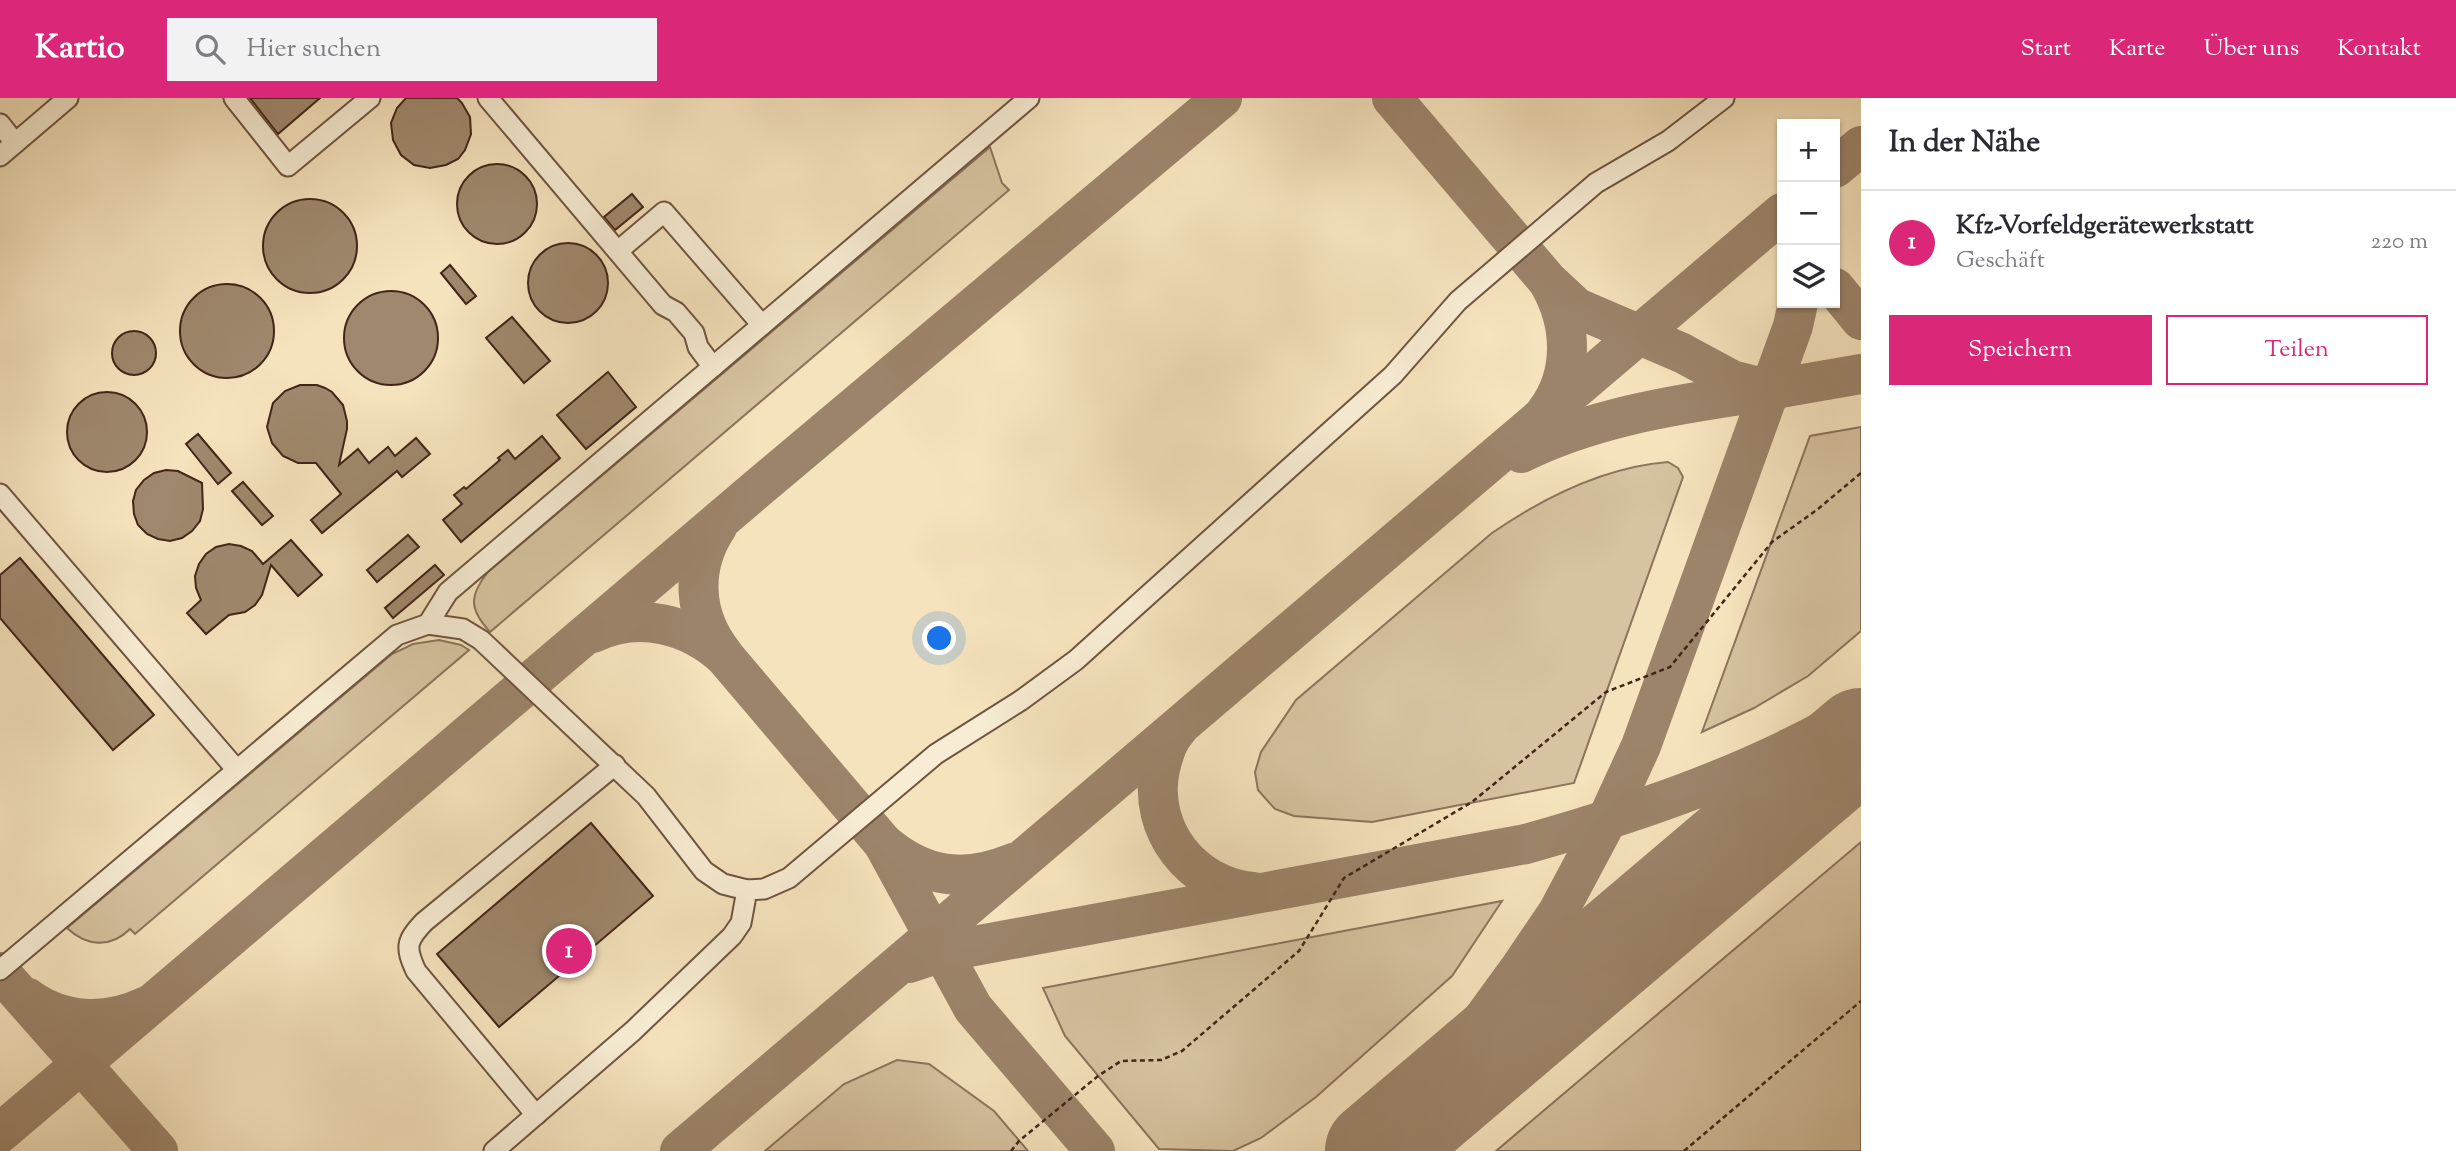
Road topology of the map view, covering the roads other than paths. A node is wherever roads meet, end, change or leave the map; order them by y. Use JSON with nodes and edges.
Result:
{"nodes":[{"id":1,"x":68,"y":98,"type":"edge"},
{"id":2,"x":233,"y":98,"type":"edge"},
{"id":3,"x":370,"y":98,"type":"edge"},
{"id":4,"x":488,"y":98,"type":"edge"},
{"id":5,"x":1029,"y":98,"type":"edge"},
{"id":6,"x":1724,"y":98,"type":"edge"},
{"id":7,"x":0,"y":124,"type":"edge"},
{"id":8,"x":15,"y":143,"type":"junction"},
{"id":9,"x":0,"y":156,"type":"edge"},
{"id":10,"x":618,"y":251,"type":"junction"},
{"id":11,"x":762,"y":325,"type":"junction"},
{"id":12,"x":713,"y":367,"type":"junction"},
{"id":13,"x":0,"y":494,"type":"edge"},
{"id":14,"x":428,"y":624,"type":"junction"},
{"id":15,"x":615,"y":765,"type":"junction"},
{"id":16,"x":236,"y":769,"type":"junction"},
{"id":17,"x":747,"y":890,"type":"junction"},
{"id":18,"x":0,"y":970,"type":"edge"},
{"id":19,"x":536,"y":1115,"type":"junction"},
{"id":20,"x":494,"y":1151,"type":"edge"}],
"edges":[{"from":1,"to":8,"type":"lane"},
{"from":2,"to":3,"type":"lane"},
{"from":4,"to":10,"type":"lane"},
{"from":5,"to":11,"type":"lane"},
{"from":6,"to":17,"type":"lane"},
{"from":7,"to":8,"type":"lane"},
{"from":8,"to":9,"type":"lane"},
{"from":10,"to":11,"type":"lane"},
{"from":10,"to":12,"type":"lane"},
{"from":11,"to":12,"type":"lane"},
{"from":12,"to":14,"type":"lane"},
{"from":13,"to":16,"type":"lane"},
{"from":14,"to":15,"type":"lane"},
{"from":14,"to":16,"type":"lane"},
{"from":15,"to":17,"type":"lane"},
{"from":15,"to":19,"type":"lane"},
{"from":16,"to":18,"type":"lane"},
{"from":17,"to":19,"type":"lane"},
{"from":19,"to":20,"type":"lane"}]}
